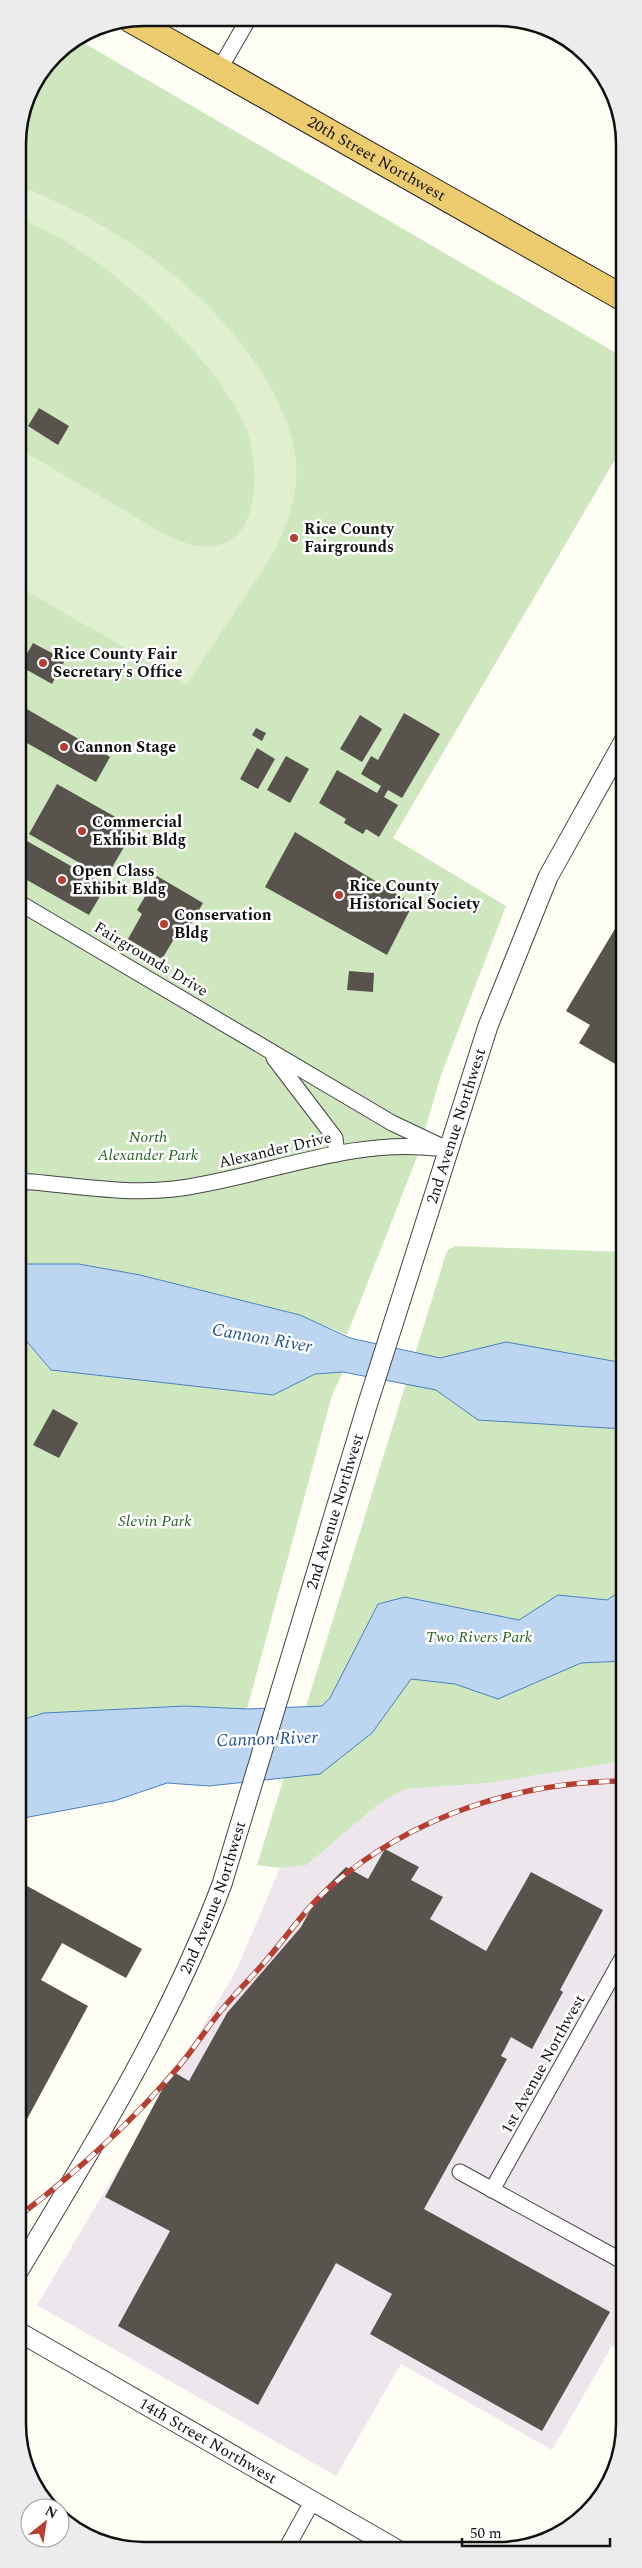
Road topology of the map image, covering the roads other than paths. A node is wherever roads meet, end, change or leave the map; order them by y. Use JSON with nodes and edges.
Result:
{"nodes":[{"id":1,"x":142,"y":26,"type":"edge"},
{"id":2,"x":244,"y":26,"type":"edge"},
{"id":3,"x":219,"y":70,"type":"junction"},
{"id":4,"x":616,"y":293,"type":"edge"},
{"id":5,"x":616,"y":755,"type":"edge"},
{"id":6,"x":27,"y":907,"type":"edge"},
{"id":7,"x":265,"y":1047,"type":"junction"},
{"id":8,"x":449,"y":1150,"type":"junction"},
{"id":9,"x":337,"y":1154,"type":"junction"},
{"id":10,"x":27,"y":1182,"type":"edge"},
{"id":11,"x":615,"y":1971,"type":"edge"},
{"id":12,"x":460,"y":2172,"type":"dead end"},
{"id":13,"x":492,"y":2190,"type":"junction"},
{"id":14,"x":26,"y":2257,"type":"edge"},
{"id":15,"x":615,"y":2257,"type":"edge"},
{"id":16,"x":26,"y":2336,"type":"edge"},
{"id":17,"x":312,"y":2502,"type":"junction"},
{"id":18,"x":290,"y":2542,"type":"edge"},
{"id":19,"x":383,"y":2542,"type":"edge"}],
"edges":[{"from":1,"to":3,"type":"highway","name":"20th Street Northwest"},
{"from":2,"to":3,"type":"street"},
{"from":3,"to":4,"type":"highway","name":"20th Street Northwest"},
{"from":5,"to":8,"type":"street","name":"2nd Avenue Northwest"},
{"from":6,"to":7,"type":"street","name":"Fairgrounds Drive"},
{"from":7,"to":8,"type":"street","name":"Fairgrounds Drive"},
{"from":7,"to":9,"type":"street","name":"Fairgrounds Drive"},
{"from":8,"to":9,"type":"street","name":"Alexander Drive"},
{"from":8,"to":14,"type":"street","name":"2nd Avenue Northwest"},
{"from":9,"to":10,"type":"street","name":"Alexander Drive"},
{"from":11,"to":13,"type":"street","name":"1st Avenue Northwest"},
{"from":12,"to":13,"type":"street"},
{"from":13,"to":15,"type":"street"},
{"from":16,"to":17,"type":"street","name":"14th Street Northwest"},
{"from":17,"to":18,"type":"street"},
{"from":17,"to":19,"type":"street","name":"14th Street Northwest"}]}
